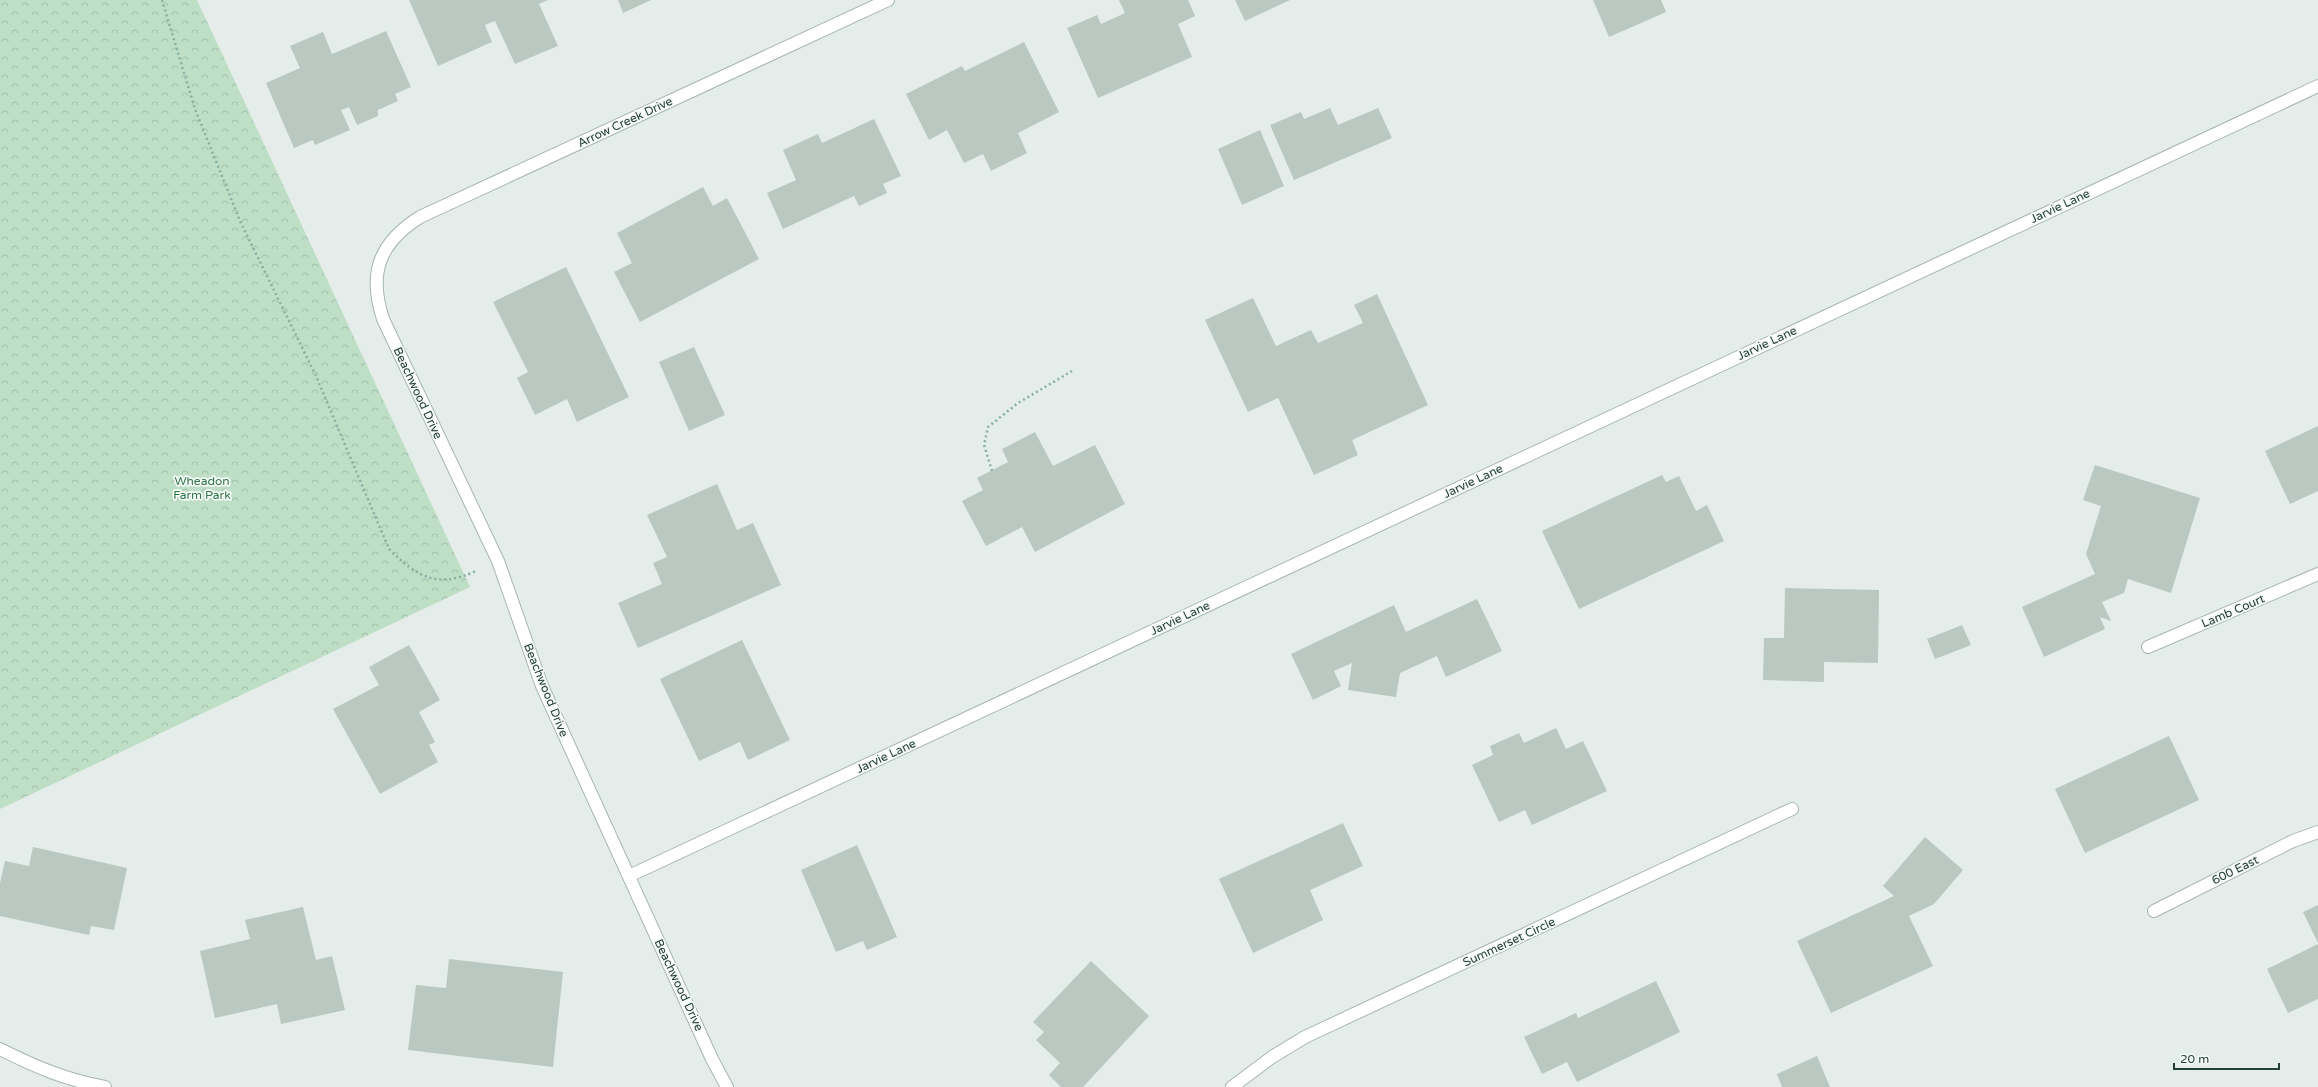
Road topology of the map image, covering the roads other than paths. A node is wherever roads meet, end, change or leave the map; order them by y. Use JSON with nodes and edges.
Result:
{"nodes":[{"id":1,"x":888,"y":0,"type":"edge"},
{"id":2,"x":2318,"y":86,"type":"edge"},
{"id":3,"x":379,"y":265,"type":"joint"},
{"id":4,"x":2318,"y":574,"type":"edge"},
{"id":5,"x":2148,"y":648,"type":"dead end"},
{"id":6,"x":1792,"y":809,"type":"dead end"},
{"id":7,"x":2318,"y":832,"type":"edge"},
{"id":8,"x":629,"y":876,"type":"junction"},
{"id":9,"x":2154,"y":911,"type":"dead end"},
{"id":10,"x":0,"y":1049,"type":"edge"},
{"id":11,"x":106,"y":1087,"type":"edge"},
{"id":12,"x":727,"y":1087,"type":"edge"},
{"id":13,"x":1232,"y":1087,"type":"edge"}],
"edges":[{"from":1,"to":3,"type":"street","name":"Arrow Creek Drive"},
{"from":2,"to":8,"type":"street","name":"Jarvie Lane"},
{"from":3,"to":8,"type":"street","name":"Beachwood Drive"},
{"from":4,"to":5,"type":"street","name":"Lamb Court"},
{"from":6,"to":13,"type":"street","name":"Summerset Circle"},
{"from":7,"to":9,"type":"street","name":"600 East"},
{"from":8,"to":12,"type":"street","name":"Beachwood Drive"},
{"from":10,"to":11,"type":"street"}]}
